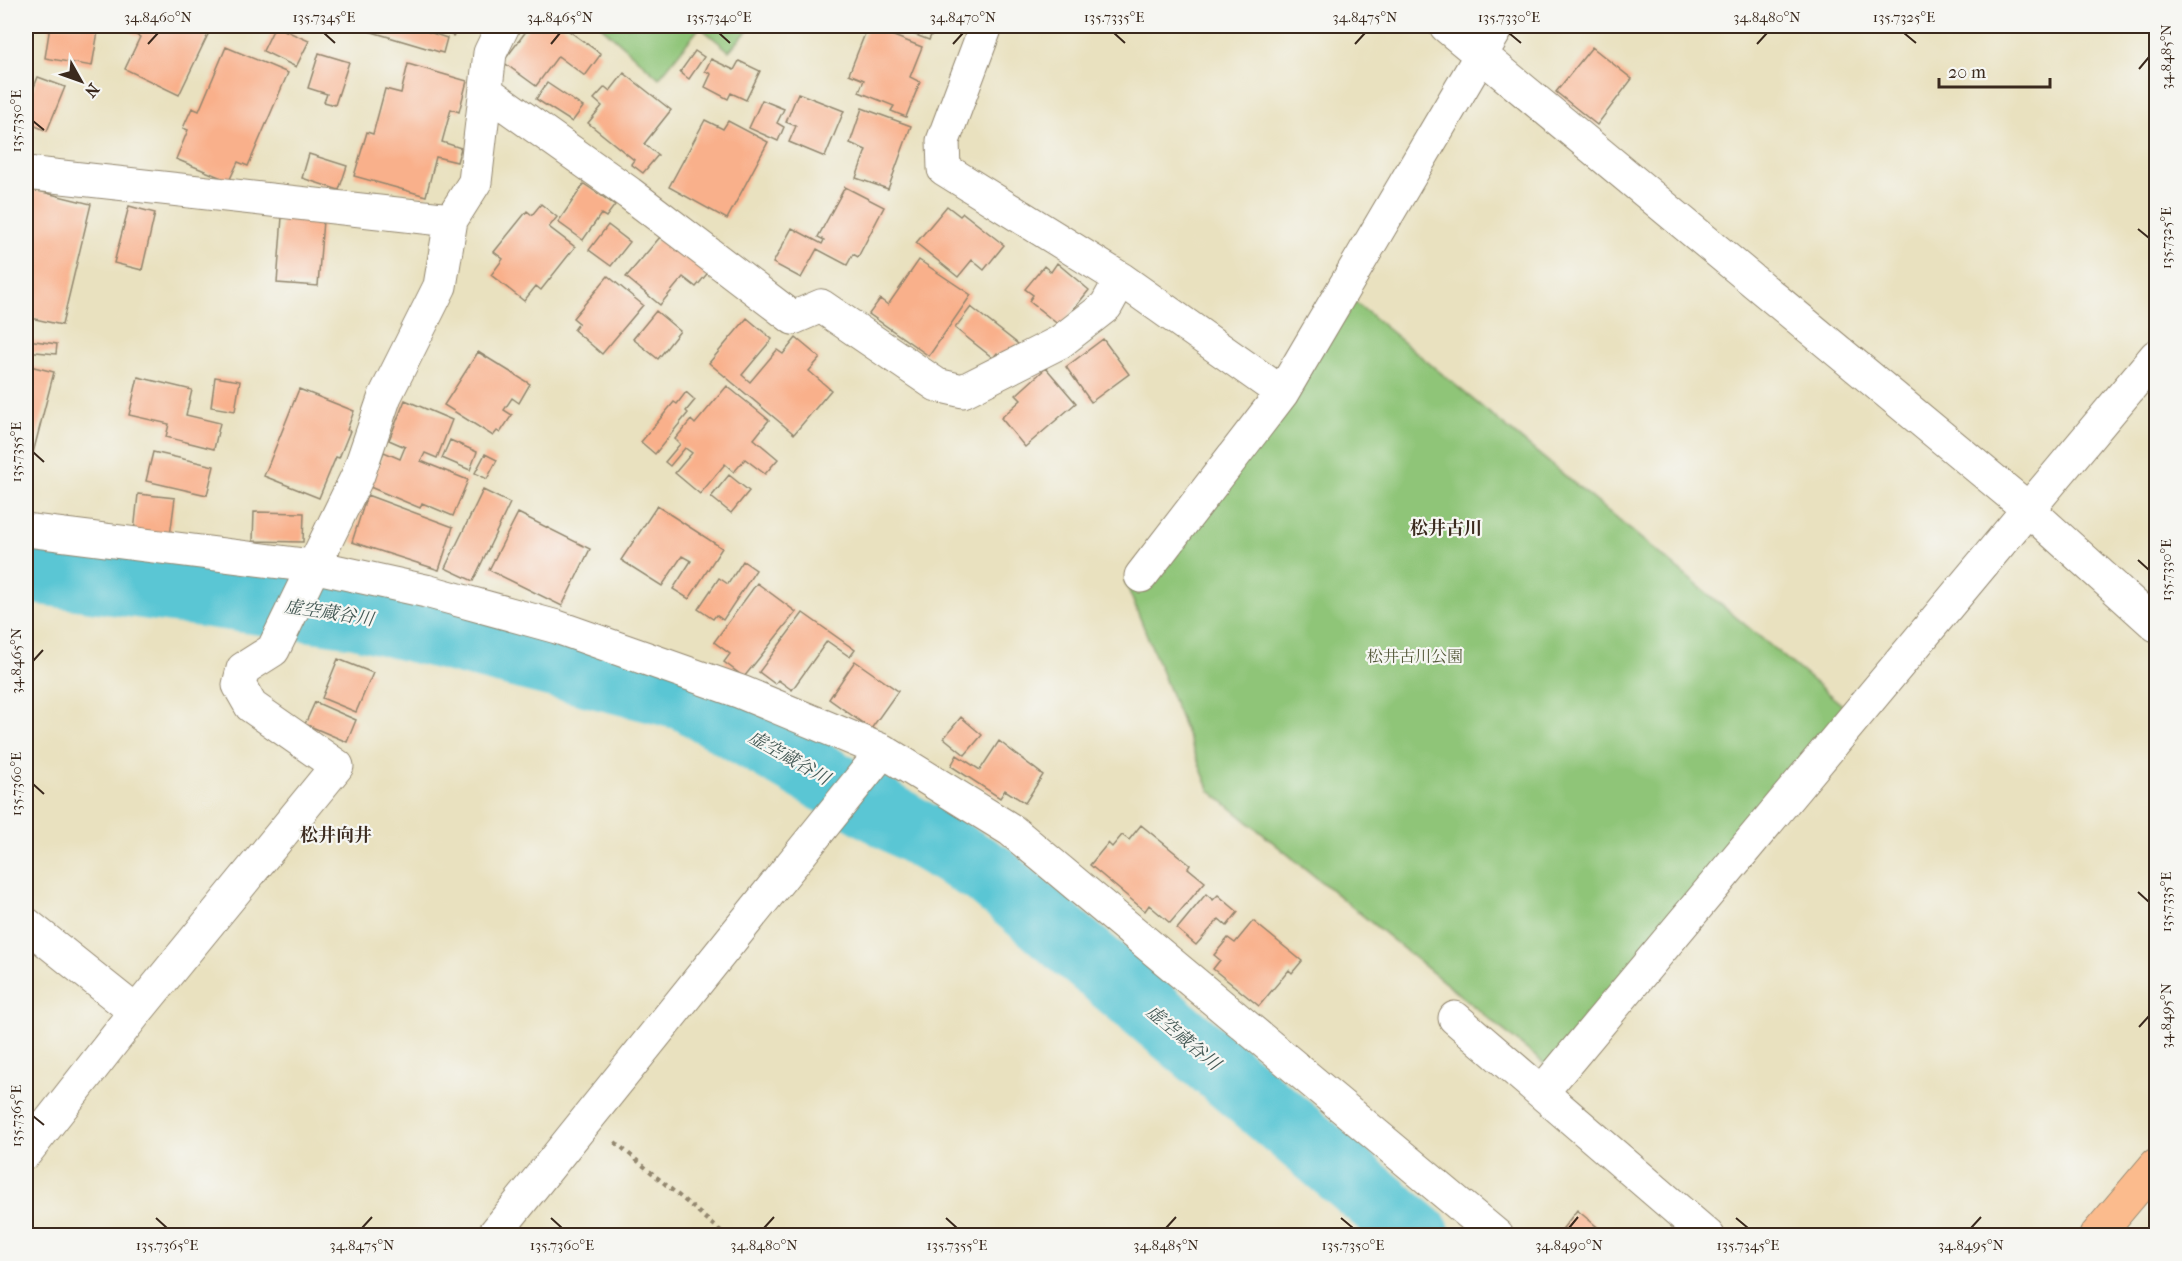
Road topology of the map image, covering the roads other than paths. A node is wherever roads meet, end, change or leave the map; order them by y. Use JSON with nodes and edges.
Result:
{"nodes":[{"id":1,"x":503,"y":26,"type":"edge"},
{"id":2,"x":986,"y":26,"type":"edge"},
{"id":3,"x":1446,"y":26,"type":"edge"},
{"id":4,"x":1498,"y":26,"type":"edge"},
{"id":5,"x":1482,"y":55,"type":"junction"},
{"id":6,"x":487,"y":92,"type":"junction"},
{"id":7,"x":26,"y":172,"type":"edge"},
{"id":8,"x":450,"y":220,"type":"junction"},
{"id":9,"x":1121,"y":279,"type":"junction"},
{"id":10,"x":2157,"y":356,"type":"edge"},
{"id":11,"x":1282,"y":393,"type":"junction"},
{"id":12,"x":2028,"y":511,"type":"junction"},
{"id":13,"x":26,"y":530,"type":"edge"},
{"id":14,"x":312,"y":566,"type":"junction"},
{"id":15,"x":1141,"y":576,"type":"dead end"},
{"id":16,"x":2157,"y":625,"type":"edge"},
{"id":17,"x":883,"y":752,"type":"junction"},
{"id":18,"x":26,"y":924,"type":"edge"},
{"id":19,"x":136,"y":1012,"type":"junction"},
{"id":20,"x":1455,"y":1018,"type":"dead end"},
{"id":21,"x":1542,"y":1092,"type":"junction"},
{"id":22,"x":26,"y":1152,"type":"edge"},
{"id":23,"x":2157,"y":1165,"type":"edge"},
{"id":24,"x":492,"y":1236,"type":"edge"},
{"id":25,"x":1497,"y":1236,"type":"edge"},
{"id":26,"x":1708,"y":1236,"type":"edge"},
{"id":27,"x":2096,"y":1236,"type":"edge"}],
"edges":[{"from":1,"to":6,"type":"street"},
{"from":2,"to":9,"type":"street"},
{"from":3,"to":5,"type":"street"},
{"from":4,"to":5,"type":"street"},
{"from":5,"to":11,"type":"street"},
{"from":5,"to":12,"type":"street"},
{"from":6,"to":8,"type":"street"},
{"from":6,"to":9,"type":"street"},
{"from":7,"to":8,"type":"street"},
{"from":8,"to":14,"type":"street"},
{"from":9,"to":11,"type":"street"},
{"from":10,"to":12,"type":"street"},
{"from":11,"to":15,"type":"street"},
{"from":12,"to":16,"type":"street"},
{"from":12,"to":21,"type":"street"},
{"from":13,"to":14,"type":"street"},
{"from":14,"to":17,"type":"street"},
{"from":14,"to":19,"type":"street"},
{"from":17,"to":24,"type":"street"},
{"from":17,"to":25,"type":"street"},
{"from":18,"to":19,"type":"street"},
{"from":19,"to":22,"type":"street"},
{"from":20,"to":21,"type":"street"},
{"from":21,"to":26,"type":"street"},
{"from":23,"to":27,"type":"main road"}]}
